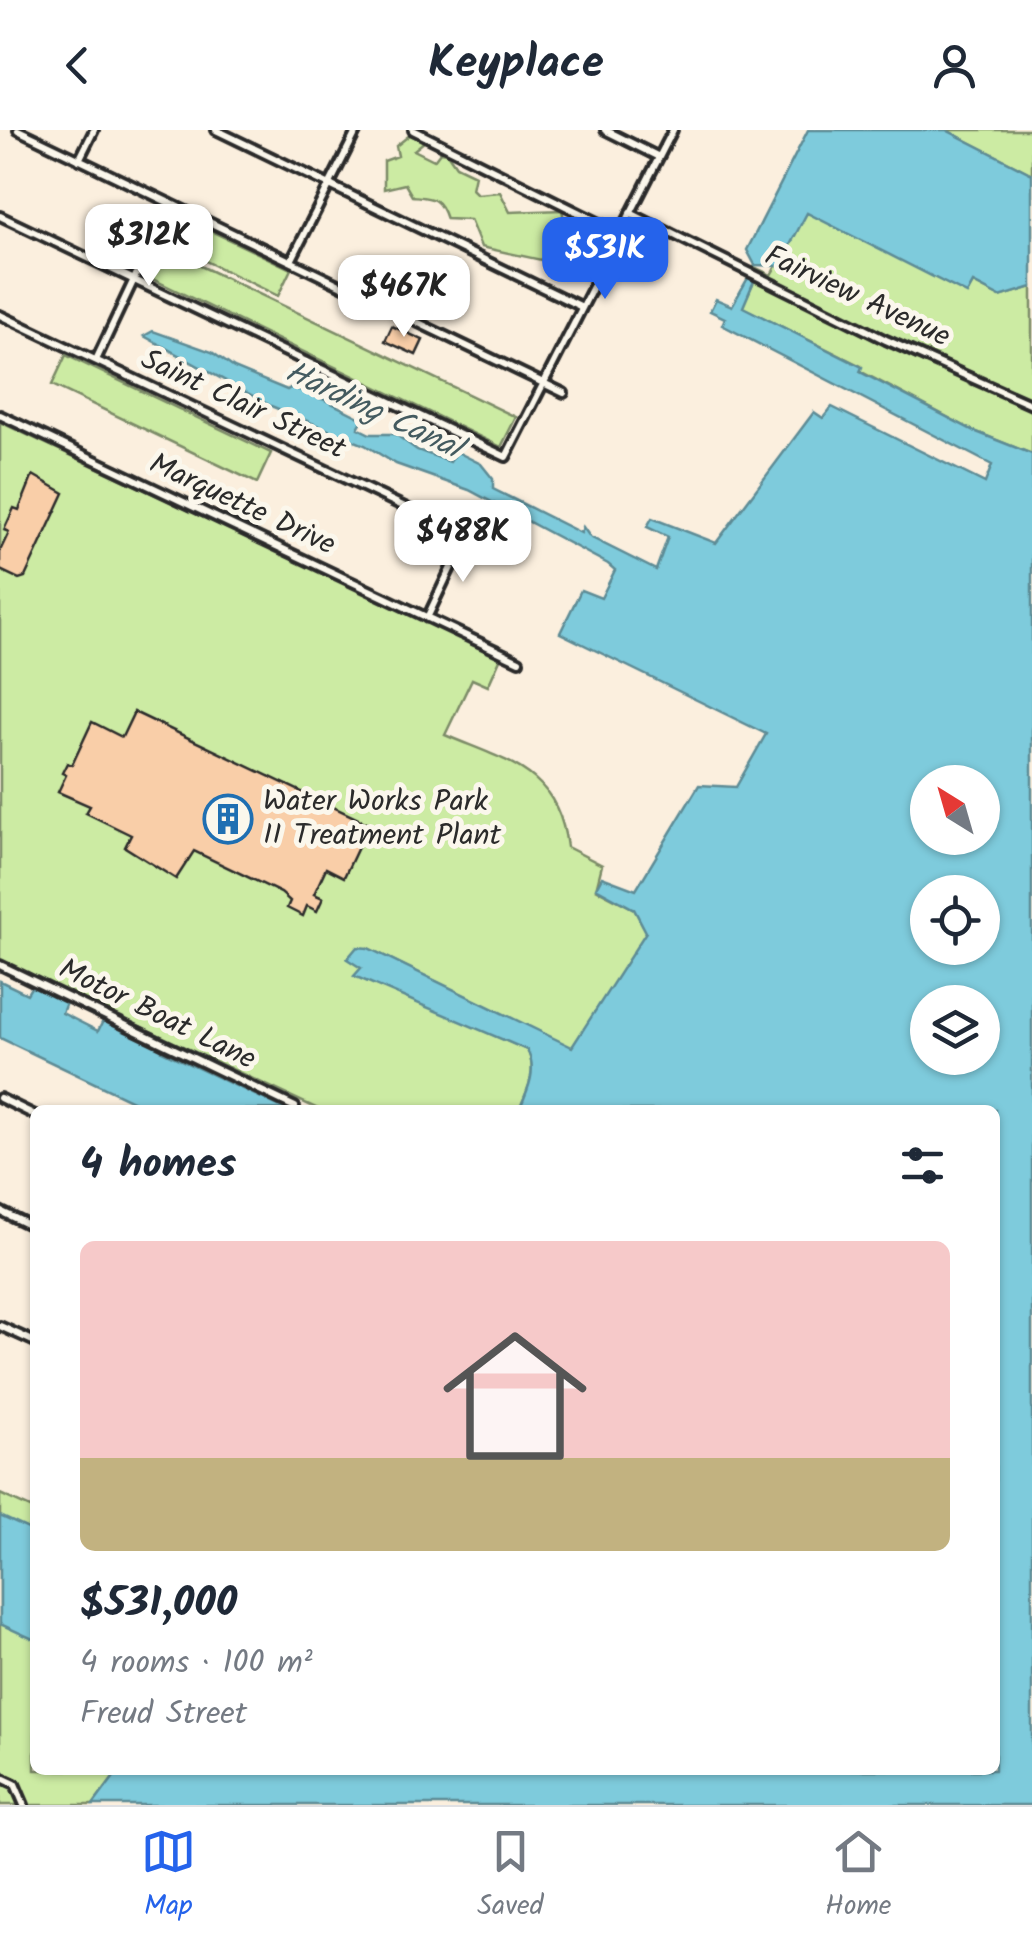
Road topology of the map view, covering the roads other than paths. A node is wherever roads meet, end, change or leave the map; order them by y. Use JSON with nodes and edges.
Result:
{"nodes":[{"id":1,"x":18,"y":130,"type":"edge"},
{"id":2,"x":94,"y":130,"type":"edge"},
{"id":3,"x":216,"y":130,"type":"edge"},
{"id":4,"x":358,"y":130,"type":"edge"},
{"id":5,"x":413,"y":130,"type":"edge"},
{"id":6,"x":605,"y":130,"type":"edge"},
{"id":7,"x":673,"y":130,"type":"edge"},
{"id":8,"x":659,"y":157,"type":"junction"},
{"id":9,"x":79,"y":160,"type":"junction"},
{"id":10,"x":330,"y":184,"type":"junction"},
{"id":11,"x":170,"y":203,"type":"junction"},
{"id":12,"x":630,"y":213,"type":"junction"},
{"id":13,"x":0,"y":216,"type":"edge"},
{"id":14,"x":620,"y":234,"type":"junction"},
{"id":15,"x":291,"y":261,"type":"junction"},
{"id":16,"x":134,"y":279,"type":"junction"},
{"id":17,"x":582,"y":307,"type":"junction"},
{"id":18,"x":0,"y":314,"type":"edge"},
{"id":19,"x":96,"y":360,"type":"junction"},
{"id":20,"x":544,"y":383,"type":"junction"},
{"id":21,"x":564,"y":393,"type":"dead end"},
{"id":22,"x":1032,"y":405,"type":"edge"},
{"id":23,"x":0,"y":415,"type":"edge"},
{"id":24,"x":427,"y":618,"type":"junction"},
{"id":25,"x":519,"y":660,"type":"dead end"},
{"id":26,"x":0,"y":964,"type":"edge"},
{"id":27,"x":0,"y":1098,"type":"edge"},
{"id":28,"x":293,"y":1105,"type":"edge"},
{"id":29,"x":30,"y":1112,"type":"edge"},
{"id":30,"x":0,"y":1212,"type":"edge"},
{"id":31,"x":30,"y":1226,"type":"edge"},
{"id":32,"x":0,"y":1326,"type":"edge"},
{"id":33,"x":30,"y":1340,"type":"edge"},
{"id":34,"x":0,"y":1777,"type":"edge"},
{"id":35,"x":24,"y":1805,"type":"edge"}],
"edges":[{"from":1,"to":9,"type":"street"},
{"from":2,"to":9,"type":"street"},
{"from":3,"to":10,"type":"street"},
{"from":4,"to":10,"type":"street"},
{"from":5,"to":14,"type":"street"},
{"from":6,"to":8,"type":"street"},
{"from":7,"to":8,"type":"street"},
{"from":8,"to":12,"type":"street"},
{"from":9,"to":11,"type":"street"},
{"from":10,"to":15,"type":"street"},
{"from":10,"to":17,"type":"street"},
{"from":11,"to":15,"type":"street"},
{"from":11,"to":16,"type":"street"},
{"from":12,"to":14,"type":"street"},
{"from":12,"to":22,"type":"street","name":"Fairview Avenue"},
{"from":13,"to":16,"type":"street"},
{"from":14,"to":17,"type":"street"},
{"from":15,"to":20,"type":"street"},
{"from":16,"to":19,"type":"street"},
{"from":16,"to":20,"type":"street"},
{"from":17,"to":20,"type":"street"},
{"from":18,"to":19,"type":"street","name":"Saint Clair Street"},
{"from":19,"to":24,"type":"street","name":"Saint Clair Street"},
{"from":20,"to":21,"type":"street"},
{"from":23,"to":24,"type":"street","name":"Marquette Drive"},
{"from":24,"to":25,"type":"street","name":"Marquette Drive"},
{"from":26,"to":28,"type":"street","name":"Motor Boat Lane"},
{"from":27,"to":29,"type":"street"},
{"from":30,"to":31,"type":"street"},
{"from":32,"to":33,"type":"street"},
{"from":34,"to":35,"type":"street"}]}
